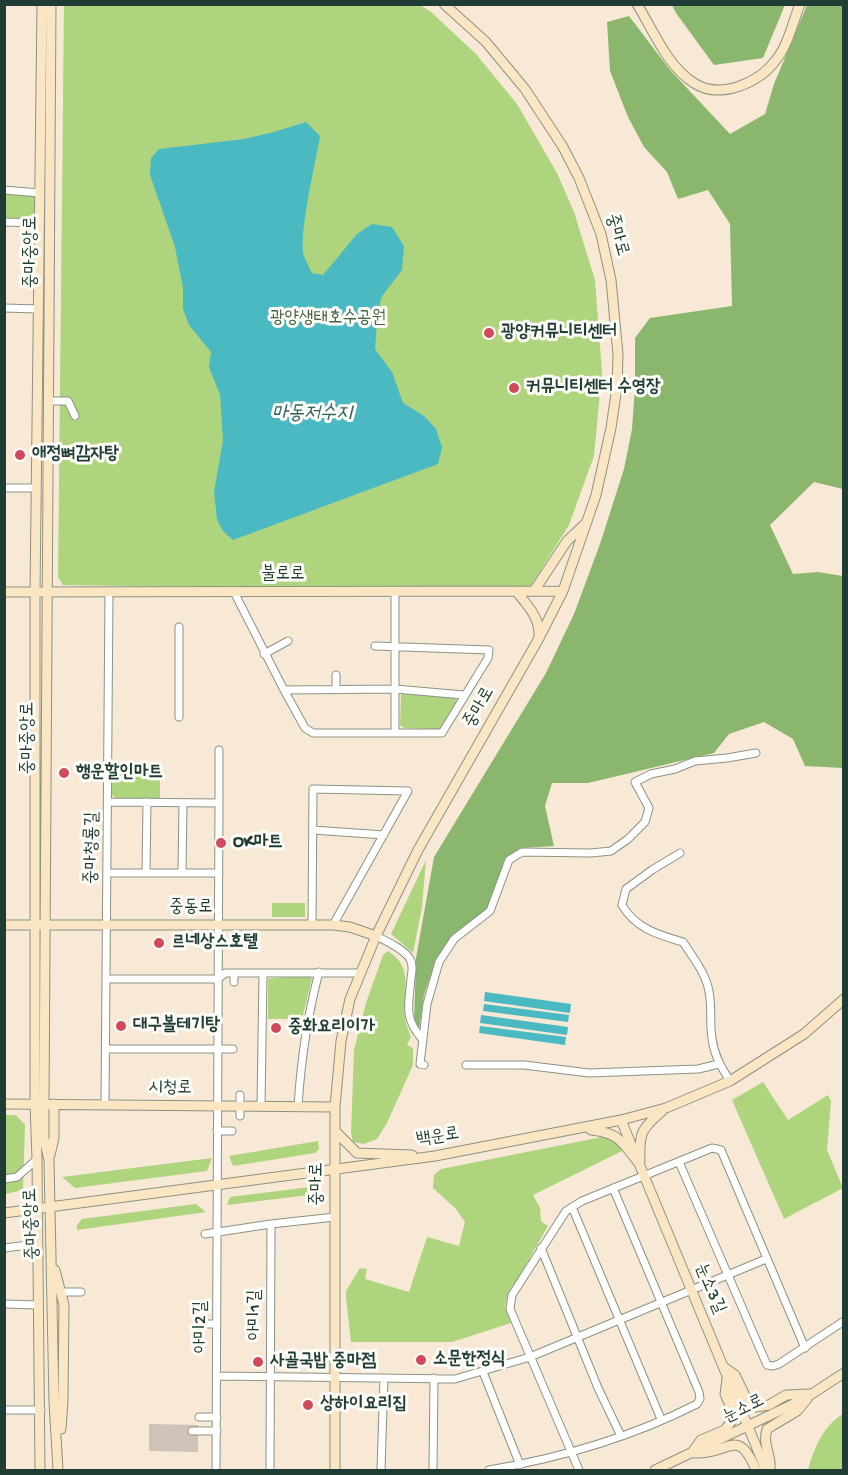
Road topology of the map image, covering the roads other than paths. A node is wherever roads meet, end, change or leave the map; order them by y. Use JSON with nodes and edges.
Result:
{"nodes":[{"id":1,"x":42,"y":4,"type":"edge"},
{"id":2,"x":51,"y":4,"type":"edge"},
{"id":3,"x":444,"y":4,"type":"edge"},
{"id":4,"x":637,"y":4,"type":"edge"},
{"id":5,"x":800,"y":4,"type":"edge"},
{"id":6,"x":4,"y":190,"type":"edge"},
{"id":7,"x":40,"y":193,"type":"junction"},
{"id":8,"x":4,"y":222,"type":"edge"},
{"id":9,"x":39,"y":223,"type":"junction"},
{"id":10,"x":4,"y":308,"type":"edge"},
{"id":11,"x":38,"y":309,"type":"junction"},
{"id":12,"x":48,"y":401,"type":"junction"},
{"id":13,"x":75,"y":416,"type":"dead end"},
{"id":14,"x":4,"y":488,"type":"edge"},
{"id":15,"x":36,"y":488,"type":"junction"},
{"id":16,"x":589,"y":520,"type":"junction"},
{"id":17,"x":395,"y":591,"type":"junction"},
{"id":18,"x":516,"y":591,"type":"junction"},
{"id":19,"x":562,"y":591,"type":"junction"},
{"id":20,"x":4,"y":592,"type":"edge"},
{"id":21,"x":35,"y":592,"type":"junction"},
{"id":22,"x":47,"y":592,"type":"junction"},
{"id":23,"x":109,"y":592,"type":"junction"},
{"id":24,"x":234,"y":592,"type":"junction"},
{"id":25,"x":179,"y":627,"type":"dead end"},
{"id":26,"x":538,"y":640,"type":"junction"},
{"id":27,"x":288,"y":641,"type":"dead end"},
{"id":28,"x":375,"y":646,"type":"dead end"},
{"id":29,"x":395,"y":646,"type":"junction"},
{"id":30,"x":264,"y":654,"type":"junction"},
{"id":31,"x":336,"y":675,"type":"dead end"},
{"id":32,"x":395,"y":689,"type":"junction"},
{"id":33,"x":284,"y":690,"type":"junction"},
{"id":34,"x":336,"y":690,"type":"junction"},
{"id":35,"x":464,"y":695,"type":"junction"},
{"id":36,"x":179,"y":717,"type":"dead end"},
{"id":37,"x":395,"y":733,"type":"junction"},
{"id":38,"x":219,"y":750,"type":"dead end"},
{"id":39,"x":756,"y":753,"type":"dead end"},
{"id":40,"x":108,"y":802,"type":"junction"},
{"id":41,"x":147,"y":802,"type":"junction"},
{"id":42,"x":183,"y":803,"type":"junction"},
{"id":43,"x":219,"y":803,"type":"junction"},
{"id":44,"x":313,"y":830,"type":"junction"},
{"id":45,"x":384,"y":835,"type":"junction"},
{"id":46,"x":680,"y":853,"type":"dead end"},
{"id":47,"x":107,"y":873,"type":"junction"},
{"id":48,"x":146,"y":873,"type":"junction"},
{"id":49,"x":182,"y":873,"type":"junction"},
{"id":50,"x":219,"y":873,"type":"junction"},
{"id":51,"x":4,"y":925,"type":"edge"},
{"id":52,"x":39,"y":925,"type":"junction"},
{"id":53,"x":106,"y":925,"type":"junction"},
{"id":54,"x":218,"y":925,"type":"junction"},
{"id":55,"x":312,"y":925,"type":"junction"},
{"id":56,"x":333,"y":925,"type":"junction"},
{"id":57,"x":376,"y":936,"type":"junction"},
{"id":58,"x":319,"y":972,"type":"junction"},
{"id":59,"x":234,"y":973,"type":"junction"},
{"id":60,"x":263,"y":973,"type":"junction"},
{"id":61,"x":359,"y":973,"type":"junction"},
{"id":62,"x":107,"y":979,"type":"junction"},
{"id":63,"x":218,"y":979,"type":"junction"},
{"id":64,"x":234,"y":982,"type":"dead end"},
{"id":65,"x":843,"y":999,"type":"edge"},
{"id":66,"x":422,"y":1040,"type":"junction"},
{"id":67,"x":106,"y":1049,"type":"junction"},
{"id":68,"x":218,"y":1049,"type":"junction"},
{"id":69,"x":233,"y":1049,"type":"dead end"},
{"id":70,"x":719,"y":1064,"type":"junction"},
{"id":71,"x":424,"y":1065,"type":"dead end"},
{"id":72,"x":466,"y":1065,"type":"dead end"},
{"id":73,"x":730,"y":1081,"type":"junction"},
{"id":74,"x":240,"y":1095,"type":"dead end"},
{"id":75,"x":4,"y":1104,"type":"edge"},
{"id":76,"x":44,"y":1104,"type":"junction"},
{"id":77,"x":105,"y":1104,"type":"junction"},
{"id":78,"x":218,"y":1106,"type":"junction"},
{"id":79,"x":240,"y":1106,"type":"junction"},
{"id":80,"x":261,"y":1106,"type":"junction"},
{"id":81,"x":298,"y":1106,"type":"junction"},
{"id":82,"x":335,"y":1107,"type":"junction"},
{"id":83,"x":666,"y":1108,"type":"junction"},
{"id":84,"x":240,"y":1116,"type":"dead end"},
{"id":85,"x":621,"y":1120,"type":"junction"},
{"id":86,"x":583,"y":1129,"type":"junction"},
{"id":87,"x":218,"y":1131,"type":"junction"},
{"id":88,"x":232,"y":1131,"type":"dead end"},
{"id":89,"x":334,"y":1131,"type":"junction"},
{"id":90,"x":435,"y":1156,"type":"junction"},
{"id":91,"x":37,"y":1159,"type":"junction"},
{"id":92,"x":638,"y":1162,"type":"junction"},
{"id":93,"x":679,"y":1162,"type":"junction"},
{"id":94,"x":334,"y":1168,"type":"junction"},
{"id":95,"x":644,"y":1176,"type":"junction"},
{"id":96,"x":4,"y":1179,"type":"edge"},
{"id":97,"x":217,"y":1184,"type":"junction"},
{"id":98,"x":613,"y":1188,"type":"junction"},
{"id":99,"x":572,"y":1207,"type":"junction"},
{"id":100,"x":48,"y":1208,"type":"junction"},
{"id":101,"x":37,"y":1209,"type":"junction"},
{"id":102,"x":4,"y":1214,"type":"edge"},
{"id":103,"x":335,"y":1217,"type":"junction"},
{"id":104,"x":271,"y":1224,"type":"junction"},
{"id":105,"x":217,"y":1232,"type":"junction"},
{"id":106,"x":205,"y":1234,"type":"dead end"},
{"id":107,"x":37,"y":1244,"type":"junction"},
{"id":108,"x":4,"y":1248,"type":"edge"},
{"id":109,"x":541,"y":1248,"type":"junction"},
{"id":110,"x":50,"y":1251,"type":"junction"},
{"id":111,"x":766,"y":1259,"type":"junction"},
{"id":112,"x":727,"y":1274,"type":"junction"},
{"id":113,"x":691,"y":1289,"type":"junction"},
{"id":114,"x":60,"y":1292,"type":"junction"},
{"id":115,"x":81,"y":1292,"type":"dead end"},
{"id":116,"x":659,"y":1303,"type":"junction"},
{"id":117,"x":4,"y":1304,"type":"edge"},
{"id":118,"x":38,"y":1305,"type":"junction"},
{"id":119,"x":619,"y":1320,"type":"junction"},
{"id":120,"x":843,"y":1321,"type":"edge"},
{"id":121,"x":205,"y":1324,"type":"dead end"},
{"id":122,"x":217,"y":1324,"type":"junction"},
{"id":123,"x":577,"y":1338,"type":"junction"},
{"id":124,"x":806,"y":1348,"type":"junction"},
{"id":125,"x":530,"y":1357,"type":"junction"},
{"id":126,"x":723,"y":1366,"type":"junction"},
{"id":127,"x":483,"y":1372,"type":"junction"},
{"id":128,"x":843,"y":1373,"type":"edge"},
{"id":129,"x":217,"y":1376,"type":"junction"},
{"id":130,"x":271,"y":1376,"type":"junction"},
{"id":131,"x":335,"y":1376,"type":"junction"},
{"id":132,"x":727,"y":1377,"type":"junction"},
{"id":133,"x":384,"y":1378,"type":"junction"},
{"id":134,"x":434,"y":1378,"type":"junction"},
{"id":135,"x":813,"y":1393,"type":"junction"},
{"id":136,"x":4,"y":1410,"type":"edge"},
{"id":137,"x":41,"y":1410,"type":"junction"},
{"id":138,"x":199,"y":1417,"type":"dead end"},
{"id":139,"x":216,"y":1417,"type":"junction"},
{"id":140,"x":661,"y":1419,"type":"junction"},
{"id":141,"x":748,"y":1426,"type":"junction"},
{"id":142,"x":192,"y":1431,"type":"dead end"},
{"id":143,"x":216,"y":1431,"type":"junction"},
{"id":144,"x":621,"y":1436,"type":"junction"},
{"id":145,"x":58,"y":1452,"type":"junction"},
{"id":146,"x":571,"y":1452,"type":"junction"},
{"id":147,"x":692,"y":1453,"type":"junction"},
{"id":148,"x":520,"y":1465,"type":"junction"},
{"id":149,"x":40,"y":1470,"type":"edge"},
{"id":150,"x":58,"y":1470,"type":"edge"},
{"id":151,"x":216,"y":1470,"type":"edge"},
{"id":152,"x":270,"y":1470,"type":"edge"},
{"id":153,"x":335,"y":1470,"type":"edge"},
{"id":154,"x":381,"y":1470,"type":"edge"},
{"id":155,"x":433,"y":1470,"type":"edge"},
{"id":156,"x":489,"y":1470,"type":"edge"},
{"id":157,"x":579,"y":1470,"type":"edge"},
{"id":158,"x":655,"y":1470,"type":"edge"},
{"id":159,"x":756,"y":1470,"type":"edge"},
{"id":160,"x":768,"y":1470,"type":"edge"}],
"edges":[{"from":1,"to":7,"type":"street","name":"중마중앙로"},
{"from":2,"to":12,"type":"street","name":"중마중앙로"},
{"from":3,"to":16,"type":"street","name":"중마로"},
{"from":4,"to":5,"type":"street"},
{"from":6,"to":7,"type":"street"},
{"from":7,"to":9,"type":"street","name":"중마중앙로"},
{"from":8,"to":9,"type":"street"},
{"from":9,"to":11,"type":"street","name":"중마중앙로"},
{"from":10,"to":11,"type":"street"},
{"from":11,"to":15,"type":"street","name":"중마중앙로"},
{"from":12,"to":13,"type":"street"},
{"from":12,"to":22,"type":"street","name":"중마중앙로"},
{"from":14,"to":15,"type":"street"},
{"from":15,"to":21,"type":"street","name":"중마중앙로"},
{"from":16,"to":18,"type":"street"},
{"from":16,"to":19,"type":"street","name":"중마로"},
{"from":17,"to":18,"type":"street","name":"불로로"},
{"from":17,"to":24,"type":"street","name":"불로로"},
{"from":17,"to":29,"type":"street"},
{"from":18,"to":19,"type":"street","name":"불로로"},
{"from":18,"to":26,"type":"street"},
{"from":19,"to":26,"type":"street","name":"중마로"},
{"from":20,"to":21,"type":"street","name":"불로로"},
{"from":21,"to":22,"type":"street","name":"불로로"},
{"from":21,"to":52,"type":"street","name":"중마중앙로"},
{"from":22,"to":23,"type":"street","name":"불로로"},
{"from":22,"to":52,"type":"street","name":"중마중앙로"},
{"from":23,"to":24,"type":"street","name":"불로로"},
{"from":23,"to":40,"type":"street","name":"중마청룡길"},
{"from":24,"to":30,"type":"street"},
{"from":25,"to":36,"type":"street"},
{"from":26,"to":57,"type":"street","name":"중마로"},
{"from":27,"to":30,"type":"street"},
{"from":28,"to":29,"type":"street"},
{"from":29,"to":32,"type":"street"},
{"from":29,"to":35,"type":"street"},
{"from":30,"to":33,"type":"street"},
{"from":31,"to":34,"type":"street"},
{"from":32,"to":34,"type":"street"},
{"from":32,"to":35,"type":"street"},
{"from":32,"to":37,"type":"street"},
{"from":33,"to":34,"type":"street"},
{"from":33,"to":37,"type":"street"},
{"from":35,"to":37,"type":"street"},
{"from":38,"to":43,"type":"street","name":"아미2길"},
{"from":39,"to":66,"type":"street"},
{"from":40,"to":41,"type":"street"},
{"from":40,"to":47,"type":"street","name":"중마청룡길"},
{"from":41,"to":42,"type":"street"},
{"from":41,"to":48,"type":"street"},
{"from":42,"to":43,"type":"street"},
{"from":42,"to":49,"type":"street"},
{"from":43,"to":50,"type":"street","name":"아미2길"},
{"from":44,"to":45,"type":"street"},
{"from":44,"to":45,"type":"street"},
{"from":44,"to":55,"type":"street"},
{"from":45,"to":56,"type":"street"},
{"from":46,"to":70,"type":"street"},
{"from":47,"to":48,"type":"street"},
{"from":47,"to":53,"type":"street","name":"중마청룡길"},
{"from":48,"to":49,"type":"street"},
{"from":49,"to":50,"type":"street"},
{"from":50,"to":54,"type":"street","name":"아미2길"},
{"from":51,"to":52,"type":"street","name":"중동로"},
{"from":52,"to":53,"type":"street","name":"중동로"},
{"from":52,"to":76,"type":"street","name":"중마중앙로"},
{"from":53,"to":54,"type":"street","name":"중동로"},
{"from":53,"to":62,"type":"street","name":"중마청룡길"},
{"from":54,"to":55,"type":"street","name":"중동로"},
{"from":54,"to":63,"type":"street","name":"아미2길"},
{"from":55,"to":56,"type":"street","name":"중동로"},
{"from":56,"to":57,"type":"street","name":"중동로"},
{"from":57,"to":61,"type":"street","name":"중마로"},
{"from":57,"to":66,"type":"street"},
{"from":58,"to":60,"type":"street"},
{"from":58,"to":61,"type":"street"},
{"from":58,"to":81,"type":"street"},
{"from":59,"to":60,"type":"street"},
{"from":59,"to":63,"type":"street"},
{"from":59,"to":64,"type":"street"},
{"from":60,"to":80,"type":"street"},
{"from":61,"to":82,"type":"street","name":"중마로"},
{"from":62,"to":63,"type":"street"},
{"from":62,"to":67,"type":"street","name":"중마청룡길"},
{"from":63,"to":68,"type":"street","name":"아미2길"},
{"from":65,"to":73,"type":"street","name":"백운로"},
{"from":66,"to":71,"type":"street"},
{"from":67,"to":68,"type":"street"},
{"from":67,"to":77,"type":"street","name":"중마청룡길"},
{"from":68,"to":69,"type":"street"},
{"from":68,"to":78,"type":"street","name":"아미2길"},
{"from":70,"to":72,"type":"street"},
{"from":70,"to":73,"type":"street"},
{"from":73,"to":83,"type":"street","name":"백운로"},
{"from":74,"to":79,"type":"street"},
{"from":75,"to":76,"type":"street","name":"시청로"},
{"from":76,"to":77,"type":"street","name":"시청로"},
{"from":76,"to":91,"type":"street","name":"중마중앙로"},
{"from":76,"to":100,"type":"street","name":"중마중앙로"},
{"from":77,"to":78,"type":"street","name":"시청로"},
{"from":78,"to":79,"type":"street","name":"시청로"},
{"from":78,"to":87,"type":"street","name":"아미2길"},
{"from":79,"to":80,"type":"street","name":"시청로"},
{"from":79,"to":84,"type":"street"},
{"from":80,"to":81,"type":"street","name":"시청로"},
{"from":81,"to":82,"type":"street","name":"시청로"},
{"from":82,"to":89,"type":"street","name":"중마로"},
{"from":83,"to":85,"type":"street","name":"백운로"},
{"from":83,"to":92,"type":"street"},
{"from":85,"to":86,"type":"street","name":"백운로"},
{"from":85,"to":92,"type":"street","name":"눈소3길"},
{"from":86,"to":90,"type":"street","name":"백운로"},
{"from":86,"to":92,"type":"street"},
{"from":87,"to":88,"type":"street"},
{"from":87,"to":97,"type":"street","name":"아미2길"},
{"from":89,"to":90,"type":"street"},
{"from":89,"to":94,"type":"street","name":"중마로"},
{"from":90,"to":94,"type":"street","name":"백운로"},
{"from":91,"to":96,"type":"street"},
{"from":91,"to":101,"type":"street","name":"중마중앙로"},
{"from":92,"to":95,"type":"street","name":"눈소3길"},
{"from":93,"to":95,"type":"street"},
{"from":93,"to":111,"type":"street"},
{"from":93,"to":112,"type":"street"},
{"from":94,"to":97,"type":"street","name":"백운로"},
{"from":94,"to":103,"type":"street","name":"중마로"},
{"from":95,"to":98,"type":"street"},
{"from":95,"to":113,"type":"street","name":"눈소3길"},
{"from":97,"to":100,"type":"street","name":"백운로"},
{"from":97,"to":105,"type":"street","name":"아미2길"},
{"from":98,"to":99,"type":"street"},
{"from":98,"to":116,"type":"street"},
{"from":99,"to":109,"type":"street"},
{"from":99,"to":119,"type":"street"},
{"from":100,"to":101,"type":"street","name":"백운로"},
{"from":100,"to":110,"type":"street","name":"중마중앙로"},
{"from":101,"to":102,"type":"street","name":"백운로"},
{"from":101,"to":107,"type":"street","name":"중마중앙로"},
{"from":103,"to":104,"type":"street"},
{"from":103,"to":131,"type":"street","name":"중마로"},
{"from":104,"to":105,"type":"street"},
{"from":104,"to":130,"type":"street","name":"아미1길"},
{"from":105,"to":106,"type":"street"},
{"from":105,"to":122,"type":"street","name":"아미2길"},
{"from":107,"to":108,"type":"street"},
{"from":107,"to":118,"type":"street","name":"중마중앙로"},
{"from":109,"to":123,"type":"street"},
{"from":109,"to":125,"type":"street"},
{"from":110,"to":114,"type":"street"},
{"from":110,"to":145,"type":"street","name":"중마중앙로"},
{"from":111,"to":112,"type":"street"},
{"from":111,"to":124,"type":"street"},
{"from":112,"to":113,"type":"street"},
{"from":112,"to":124,"type":"street"},
{"from":113,"to":116,"type":"street"},
{"from":113,"to":126,"type":"street","name":"눈소3길"},
{"from":114,"to":115,"type":"street"},
{"from":114,"to":145,"type":"street"},
{"from":116,"to":119,"type":"street"},
{"from":116,"to":140,"type":"street"},
{"from":117,"to":118,"type":"street"},
{"from":118,"to":137,"type":"street","name":"중마중앙로"},
{"from":119,"to":123,"type":"street"},
{"from":119,"to":140,"type":"street"},
{"from":120,"to":124,"type":"street"},
{"from":121,"to":122,"type":"street"},
{"from":122,"to":129,"type":"street","name":"아미2길"},
{"from":123,"to":125,"type":"street"},
{"from":123,"to":144,"type":"street"},
{"from":125,"to":127,"type":"street"},
{"from":125,"to":146,"type":"street"},
{"from":126,"to":132,"type":"street","name":"눈소3길"},
{"from":126,"to":135,"type":"street"},
{"from":127,"to":134,"type":"street"},
{"from":127,"to":148,"type":"street"},
{"from":128,"to":135,"type":"street","name":"눈소로"},
{"from":129,"to":130,"type":"street"},
{"from":129,"to":139,"type":"street","name":"아미2길"},
{"from":130,"to":131,"type":"street"},
{"from":130,"to":152,"type":"street","name":"아미1길"},
{"from":131,"to":133,"type":"street"},
{"from":131,"to":153,"type":"street","name":"중마로"},
{"from":132,"to":141,"type":"street","name":"눈소3길"},
{"from":132,"to":147,"type":"street"},
{"from":133,"to":134,"type":"street"},
{"from":133,"to":154,"type":"street"},
{"from":134,"to":155,"type":"street"},
{"from":135,"to":141,"type":"street","name":"눈소로"},
{"from":135,"to":160,"type":"street"},
{"from":136,"to":137,"type":"street"},
{"from":137,"to":149,"type":"street","name":"중마중앙로"},
{"from":138,"to":139,"type":"street"},
{"from":139,"to":143,"type":"street","name":"아미2길"},
{"from":140,"to":144,"type":"street"},
{"from":141,"to":147,"type":"street","name":"눈소로"},
{"from":141,"to":160,"type":"street","name":"눈소3길"},
{"from":142,"to":143,"type":"street"},
{"from":143,"to":151,"type":"street","name":"아미2길"},
{"from":144,"to":146,"type":"street"},
{"from":145,"to":150,"type":"street","name":"중마중앙로"},
{"from":146,"to":148,"type":"street"},
{"from":146,"to":157,"type":"street"},
{"from":147,"to":158,"type":"street","name":"눈소로"},
{"from":147,"to":159,"type":"street"},
{"from":148,"to":156,"type":"street"}]}
